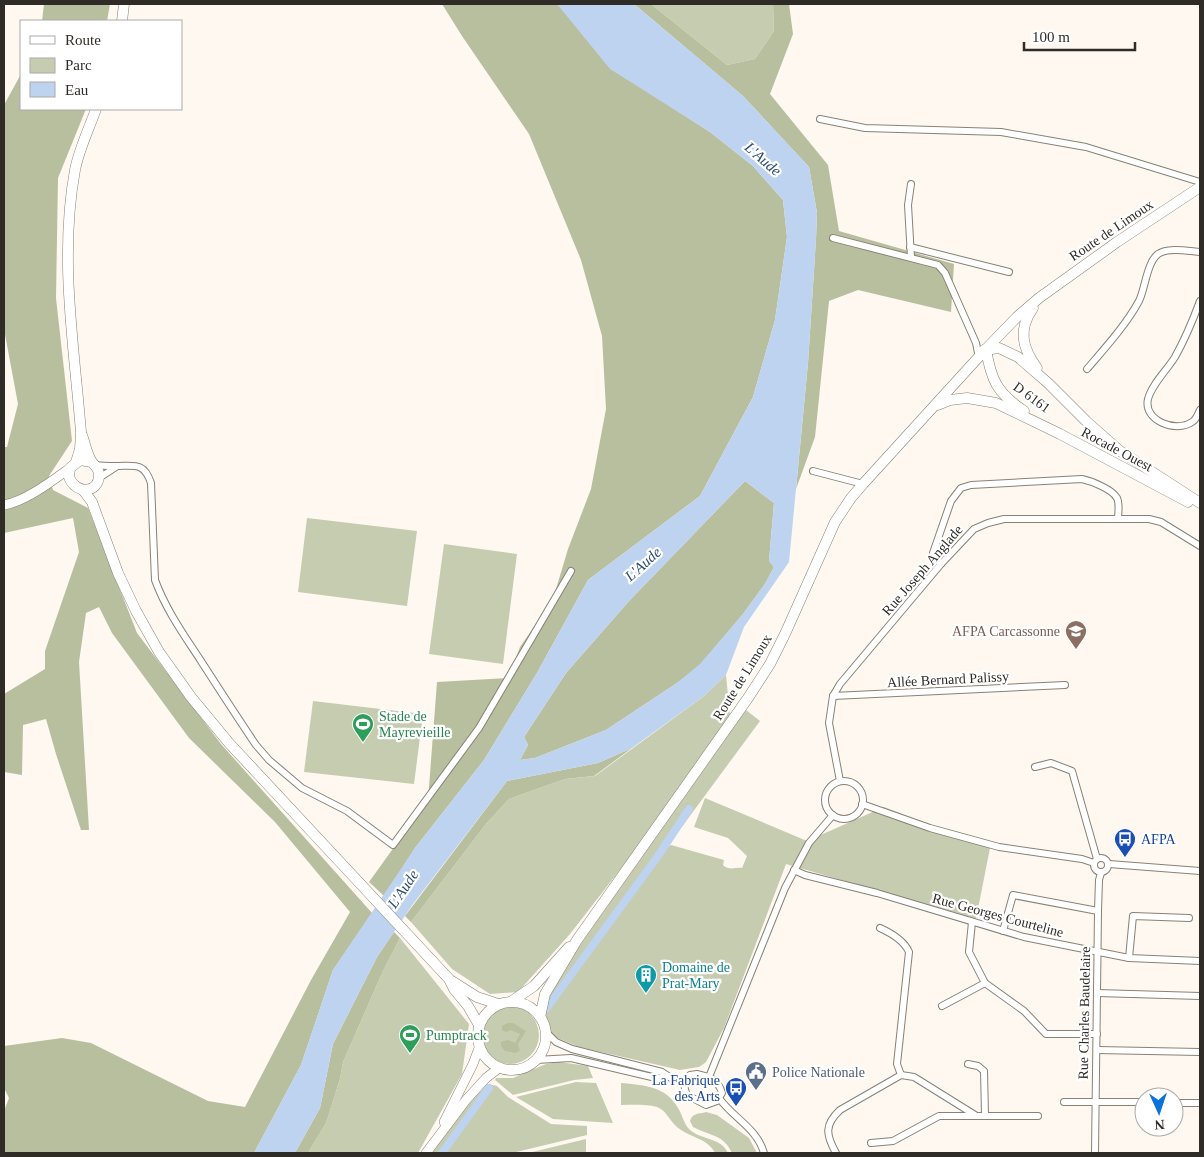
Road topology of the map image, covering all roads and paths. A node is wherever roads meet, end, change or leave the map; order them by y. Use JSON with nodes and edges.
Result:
{"nodes":[{"id":1,"x":124,"y":4,"type":"edge"},
{"id":2,"x":122,"y":20,"type":"edge"},
{"id":3,"x":96,"y":110,"type":"edge"},
{"id":4,"x":820,"y":119,"type":"dead end"},
{"id":5,"x":1200,"y":182,"type":"edge"},
{"id":6,"x":911,"y":184,"type":"dead end"},
{"id":7,"x":1200,"y":187,"type":"edge"},
{"id":8,"x":833,"y":238,"type":"dead end"},
{"id":9,"x":910,"y":247,"type":"junction"},
{"id":10,"x":1200,"y":252,"type":"edge"},
{"id":11,"x":911,"y":257,"type":"junction"},
{"id":12,"x":1009,"y":272,"type":"dead end"},
{"id":13,"x":1039,"y":298,"type":"junction"},
{"id":14,"x":1200,"y":301,"type":"edge"},
{"id":15,"x":980,"y":348,"type":"junction"},
{"id":16,"x":1086,"y":369,"type":"dead end"},
{"id":17,"x":1048,"y":382,"type":"junction"},
{"id":18,"x":934,"y":406,"type":"junction"},
{"id":19,"x":1200,"y":410,"type":"edge"},
{"id":20,"x":1022,"y":415,"type":"joint"},
{"id":21,"x":917,"y":424,"type":"junction"},
{"id":22,"x":81,"y":432,"type":"junction"},
{"id":23,"x":1060,"y":434,"type":"junction"},
{"id":24,"x":94,"y":463,"type":"junction"},
{"id":25,"x":73,"y":465,"type":"junction"},
{"id":26,"x":117,"y":466,"type":"junction"},
{"id":27,"x":814,"y":471,"type":"dead end"},
{"id":28,"x":53,"y":481,"type":"junction"},
{"id":29,"x":97,"y":481,"type":"junction"},
{"id":30,"x":70,"y":482,"type":"junction"},
{"id":31,"x":863,"y":484,"type":"junction"},
{"id":32,"x":83,"y":490,"type":"junction"},
{"id":33,"x":1200,"y":503,"type":"edge"},
{"id":34,"x":4,"y":505,"type":"edge"},
{"id":35,"x":1200,"y":507,"type":"edge"},
{"id":36,"x":1118,"y":519,"type":"junction"},
{"id":37,"x":101,"y":523,"type":"junction"},
{"id":38,"x":1200,"y":546,"type":"edge"},
{"id":39,"x":941,"y":564,"type":"junction"},
{"id":40,"x":571,"y":571,"type":"dead end"},
{"id":41,"x":1065,"y":685,"type":"dead end"},
{"id":42,"x":833,"y":696,"type":"junction"},
{"id":43,"x":1035,"y":767,"type":"dead end"},
{"id":44,"x":840,"y":781,"type":"junction"},
{"id":45,"x":862,"y":804,"type":"junction"},
{"id":46,"x":833,"y":815,"type":"junction"},
{"id":47,"x":1096,"y":861,"type":"junction"},
{"id":48,"x":1109,"y":864,"type":"junction"},
{"id":49,"x":794,"y":870,"type":"junction"},
{"id":50,"x":1200,"y":871,"type":"edge"},
{"id":51,"x":1101,"y":873,"type":"junction"},
{"id":52,"x":1098,"y":911,"type":"junction"},
{"id":53,"x":1189,"y":918,"type":"dead end"},
{"id":54,"x":972,"y":922,"type":"junction"},
{"id":55,"x":880,"y":928,"type":"dead end"},
{"id":56,"x":1003,"y":931,"type":"junction"},
{"id":57,"x":578,"y":940,"type":"junction"},
{"id":58,"x":1098,"y":952,"type":"junction"},
{"id":59,"x":1129,"y":958,"type":"junction"},
{"id":60,"x":1200,"y":962,"type":"edge"},
{"id":61,"x":450,"y":980,"type":"junction"},
{"id":62,"x":985,"y":983,"type":"junction"},
{"id":63,"x":1097,"y":993,"type":"junction"},
{"id":64,"x":1200,"y":996,"type":"edge"},
{"id":65,"x":512,"y":1001,"type":"junction"},
{"id":66,"x":498,"y":1004,"type":"junction"},
{"id":67,"x":942,"y":1006,"type":"dead end"},
{"id":68,"x":540,"y":1017,"type":"junction"},
{"id":69,"x":479,"y":1025,"type":"junction"},
{"id":70,"x":546,"y":1032,"type":"junction"},
{"id":71,"x":1097,"y":1034,"type":"junction"},
{"id":72,"x":479,"y":1048,"type":"junction"},
{"id":73,"x":1097,"y":1050,"type":"junction"},
{"id":74,"x":1200,"y":1052,"type":"edge"},
{"id":75,"x":536,"y":1060,"type":"junction"},
{"id":76,"x":968,"y":1064,"type":"dead end"},
{"id":77,"x":499,"y":1068,"type":"junction"},
{"id":78,"x":901,"y":1075,"type":"junction"},
{"id":79,"x":668,"y":1077,"type":"junction"},
{"id":80,"x":709,"y":1077,"type":"junction"},
{"id":81,"x":685,"y":1082,"type":"junction"},
{"id":82,"x":719,"y":1098,"type":"junction"},
{"id":83,"x":1064,"y":1102,"type":"dead end"},
{"id":84,"x":1096,"y":1102,"type":"junction"},
{"id":85,"x":1134,"y":1102,"type":"edge"},
{"id":86,"x":1184,"y":1102,"type":"edge"},
{"id":87,"x":1200,"y":1103,"type":"edge"},
{"id":88,"x":974,"y":1115,"type":"junction"},
{"id":89,"x":985,"y":1115,"type":"junction"},
{"id":90,"x":1038,"y":1116,"type":"dead end"},
{"id":91,"x":433,"y":1143,"type":"junction"},
{"id":92,"x":871,"y":1143,"type":"dead end"},
{"id":93,"x":426,"y":1153,"type":"edge"},
{"id":94,"x":764,"y":1153,"type":"edge"},
{"id":95,"x":836,"y":1153,"type":"edge"},
{"id":96,"x":1095,"y":1153,"type":"edge"}],
"edges":[{"from":1,"to":2,"type":"main road"},
{"from":3,"to":22,"type":"main road"},
{"from":4,"to":5,"type":"street"},
{"from":6,"to":9,"type":"street"},
{"from":7,"to":13,"type":"main road","name":"Route de Limoux"},
{"from":8,"to":11,"type":"street"},
{"from":9,"to":11,"type":"street"},
{"from":9,"to":12,"type":"street"},
{"from":10,"to":16,"type":"street"},
{"from":11,"to":15,"type":"street"},
{"from":13,"to":15,"type":"main road","name":"Route de Limoux"},
{"from":13,"to":17,"type":"main road","name":"Rocade Ouest","number":"D 6161"},
{"from":14,"to":19,"type":"street"},
{"from":15,"to":17,"type":"main road","name":"Rocade Ouest","number":"D 6161"},
{"from":15,"to":18,"type":"main road"},
{"from":15,"to":21,"type":"main road"},
{"from":15,"to":23,"type":"main road","name":"D 6161","number":"D 6161"},
{"from":17,"to":33,"type":"main road","name":"Rocade Ouest","number":"D 6161"},
{"from":18,"to":20,"type":"main road","name":"D 6161","number":"D 6161"},
{"from":18,"to":21,"type":"main road"},
{"from":20,"to":23,"type":"main road","name":"Rocade Ouest","number":"D 6161"},
{"from":21,"to":31,"type":"main road","name":"Route de Limoux"},
{"from":22,"to":24,"type":"main road"},
{"from":22,"to":25,"type":"main road"},
{"from":23,"to":35,"type":"main road","name":"Rocade Ouest"},
{"from":24,"to":25,"type":"main road"},
{"from":24,"to":26,"type":"street"},
{"from":24,"to":29,"type":"main road"},
{"from":25,"to":28,"type":"main road"},
{"from":25,"to":30,"type":"main road"},
{"from":26,"to":29,"type":"street"},
{"from":26,"to":40,"type":"street"},
{"from":27,"to":31,"type":"street"},
{"from":28,"to":30,"type":"main road"},
{"from":28,"to":34,"type":"main road"},
{"from":29,"to":32,"type":"main road"},
{"from":29,"to":37,"type":"main road"},
{"from":30,"to":32,"type":"main road"},
{"from":31,"to":57,"type":"main road","name":"Route de Limoux"},
{"from":32,"to":37,"type":"main road"},
{"from":36,"to":38,"type":"street","name":"Rue Joseph Anglade"},
{"from":36,"to":39,"type":"street","name":"Rue Joseph Anglade"},
{"from":36,"to":39,"type":"street"},
{"from":37,"to":61,"type":"main road"},
{"from":39,"to":42,"type":"street","name":"Rue Joseph Anglade"},
{"from":41,"to":42,"type":"street","name":"Allée Bernard Palissy"},
{"from":42,"to":44,"type":"street","name":"Rue Joseph Anglade"},
{"from":43,"to":47,"type":"street"},
{"from":44,"to":45,"type":"street"},
{"from":44,"to":46,"type":"street"},
{"from":45,"to":46,"type":"street"},
{"from":45,"to":47,"type":"street"},
{"from":46,"to":49,"type":"street"},
{"from":47,"to":48,"type":"street"},
{"from":47,"to":51,"type":"street"},
{"from":48,"to":50,"type":"street"},
{"from":48,"to":51,"type":"street"},
{"from":49,"to":54,"type":"street","name":"Rue Georges Courteline"},
{"from":49,"to":80,"type":"street"},
{"from":51,"to":52,"type":"street","name":"Rue Charles Baudelaire"},
{"from":52,"to":56,"type":"street"},
{"from":52,"to":58,"type":"street","name":"Rue Charles Baudelaire"},
{"from":53,"to":59,"type":"street"},
{"from":54,"to":56,"type":"street","name":"Rue Georges Courteline"},
{"from":54,"to":62,"type":"street"},
{"from":55,"to":78,"type":"street"},
{"from":56,"to":58,"type":"street","name":"Rue Georges Courteline"},
{"from":57,"to":65,"type":"main road"},
{"from":57,"to":68,"type":"main road"},
{"from":58,"to":59,"type":"street","name":"Rue Georges Courteline"},
{"from":58,"to":63,"type":"street","name":"Rue Charles Baudelaire"},
{"from":59,"to":60,"type":"street","name":"Rue Georges Courteline"},
{"from":61,"to":66,"type":"main road"},
{"from":61,"to":69,"type":"main road"},
{"from":62,"to":67,"type":"street"},
{"from":62,"to":71,"type":"street"},
{"from":63,"to":64,"type":"street"},
{"from":63,"to":71,"type":"street","name":"Rue Charles Baudelaire"},
{"from":65,"to":66,"type":"main road"},
{"from":65,"to":68,"type":"main road"},
{"from":66,"to":69,"type":"main road"},
{"from":68,"to":70,"type":"main road"},
{"from":69,"to":72,"type":"main road"},
{"from":70,"to":75,"type":"main road"},
{"from":70,"to":79,"type":"street"},
{"from":71,"to":73,"type":"street","name":"Rue Charles Baudelaire"},
{"from":72,"to":77,"type":"main road"},
{"from":72,"to":91,"type":"main road"},
{"from":73,"to":74,"type":"street"},
{"from":73,"to":84,"type":"street","name":"Rue Charles Baudelaire"},
{"from":75,"to":77,"type":"main road"},
{"from":75,"to":79,"type":"street"},
{"from":76,"to":89,"type":"street"},
{"from":77,"to":91,"type":"main road"},
{"from":78,"to":88,"type":"street"},
{"from":78,"to":95,"type":"street"},
{"from":79,"to":81,"type":"street"},
{"from":80,"to":81,"type":"street"},
{"from":80,"to":82,"type":"street"},
{"from":81,"to":82,"type":"street"},
{"from":82,"to":94,"type":"street"},
{"from":83,"to":84,"type":"street"},
{"from":84,"to":85,"type":"street"},
{"from":84,"to":96,"type":"street","name":"Rue Charles Baudelaire"},
{"from":86,"to":87,"type":"street"},
{"from":88,"to":89,"type":"street"},
{"from":88,"to":92,"type":"street"},
{"from":89,"to":90,"type":"street"},
{"from":91,"to":93,"type":"main road"}]}
